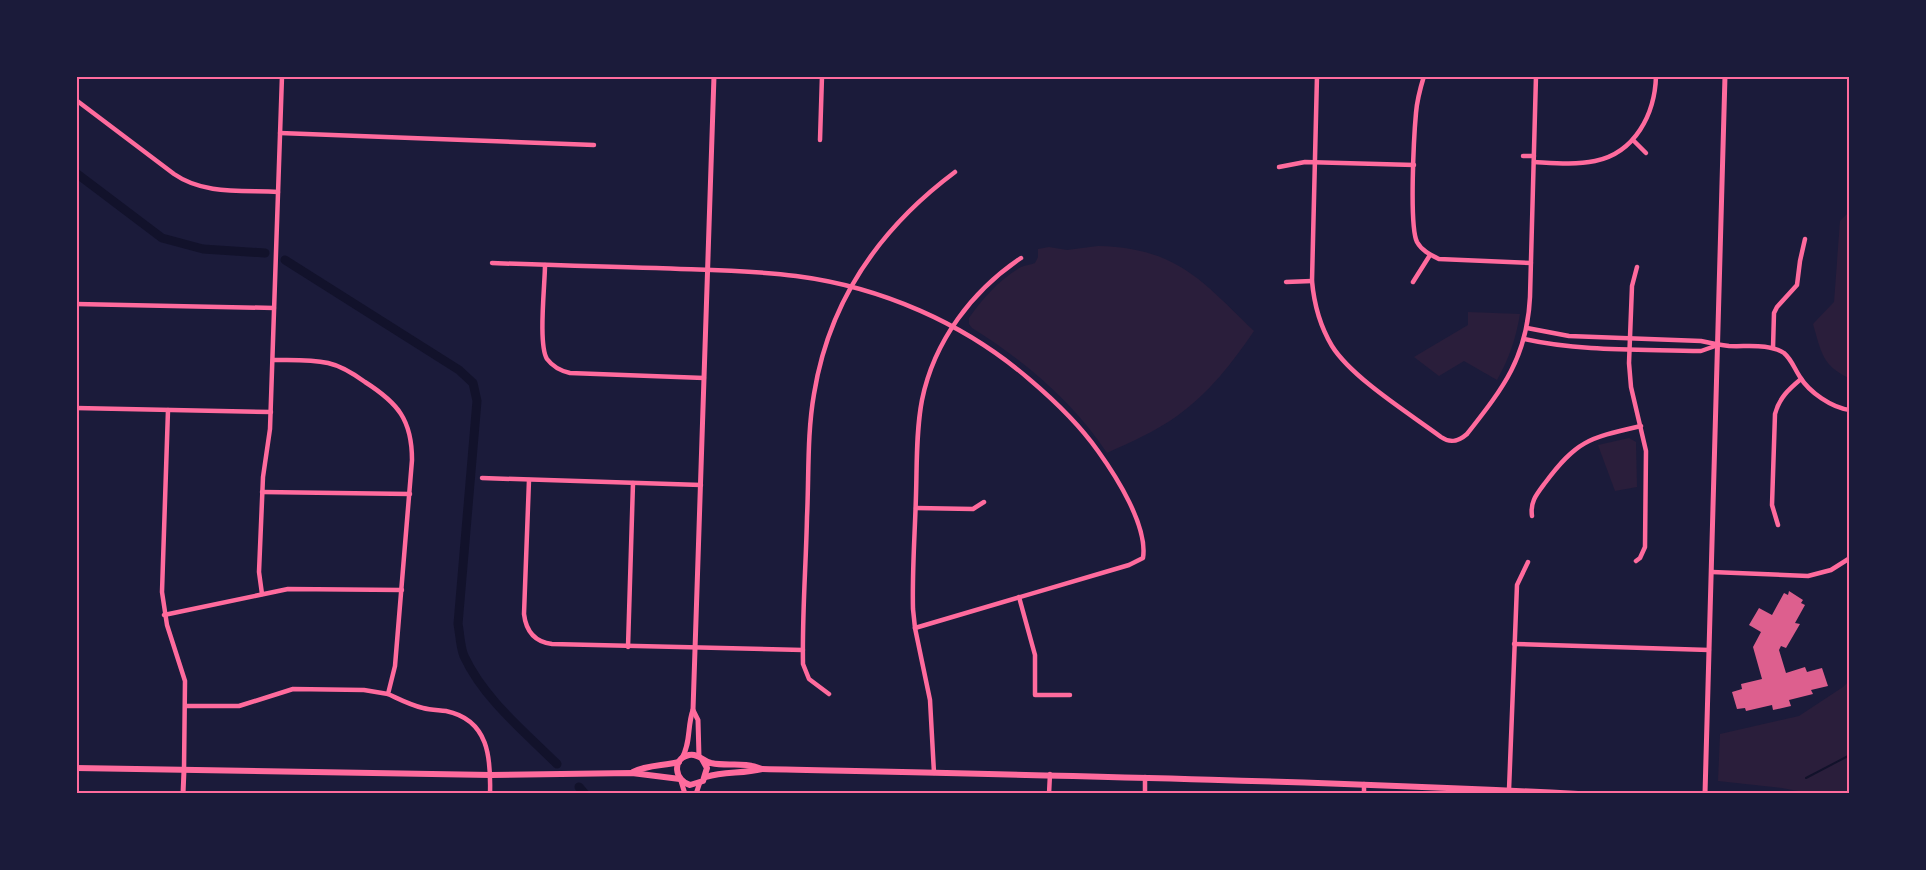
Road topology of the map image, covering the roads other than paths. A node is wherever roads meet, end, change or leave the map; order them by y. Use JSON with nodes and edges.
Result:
{"nodes":[{"id":1,"x":282,"y":76,"type":"edge"},
{"id":2,"x":714,"y":76,"type":"edge"},
{"id":3,"x":822,"y":76,"type":"edge"},
{"id":4,"x":1317,"y":76,"type":"edge"},
{"id":5,"x":1424,"y":76,"type":"edge"},
{"id":6,"x":1536,"y":76,"type":"edge"},
{"id":7,"x":1656,"y":76,"type":"edge"},
{"id":8,"x":1725,"y":76,"type":"edge"},
{"id":9,"x":76,"y":100,"type":"edge"},
{"id":10,"x":280,"y":133,"type":"junction"},
{"id":11,"x":820,"y":140,"type":"dead end"},
{"id":12,"x":1633,"y":140,"type":"junction"},
{"id":13,"x":594,"y":145,"type":"dead end"},
{"id":14,"x":1646,"y":153,"type":"dead end"},
{"id":15,"x":1523,"y":156,"type":"dead end"},
{"id":16,"x":1534,"y":156,"type":"junction"},
{"id":17,"x":1315,"y":162,"type":"junction"},
{"id":18,"x":1534,"y":162,"type":"junction"},
{"id":19,"x":1414,"y":165,"type":"junction"},
{"id":20,"x":1279,"y":167,"type":"dead end"},
{"id":21,"x":954,"y":172,"type":"dead end"},
{"id":22,"x":278,"y":192,"type":"junction"},
{"id":23,"x":1805,"y":239,"type":"dead end"},
{"id":24,"x":1430,"y":255,"type":"junction"},
{"id":25,"x":1021,"y":258,"type":"dead end"},
{"id":26,"x":492,"y":263,"type":"dead end"},
{"id":27,"x":1531,"y":263,"type":"junction"},
{"id":28,"x":545,"y":265,"type":"junction"},
{"id":29,"x":1638,"y":267,"type":"dead end"},
{"id":30,"x":707,"y":270,"type":"junction"},
{"id":31,"x":1312,"y":281,"type":"junction"},
{"id":32,"x":1286,"y":282,"type":"dead end"},
{"id":33,"x":1413,"y":282,"type":"dead end"},
{"id":34,"x":851,"y":286,"type":"junction"},
{"id":35,"x":76,"y":304,"type":"edge"},
{"id":36,"x":274,"y":308,"type":"junction"},
{"id":37,"x":953,"y":326,"type":"junction"},
{"id":38,"x":1527,"y":328,"type":"junction"},
{"id":39,"x":1630,"y":338,"type":"junction"},
{"id":40,"x":1524,"y":339,"type":"junction"},
{"id":41,"x":1718,"y":345,"type":"junction"},
{"id":42,"x":1773,"y":348,"type":"junction"},
{"id":43,"x":1630,"y":349,"type":"junction"},
{"id":44,"x":273,"y":360,"type":"junction"},
{"id":45,"x":704,"y":378,"type":"junction"},
{"id":46,"x":1801,"y":379,"type":"junction"},
{"id":47,"x":76,"y":408,"type":"edge"},
{"id":48,"x":168,"y":410,"type":"junction"},
{"id":49,"x":1850,"y":410,"type":"edge"},
{"id":50,"x":271,"y":412,"type":"junction"},
{"id":51,"x":1641,"y":426,"type":"junction"},
{"id":52,"x":482,"y":478,"type":"dead end"},
{"id":53,"x":529,"y":480,"type":"junction"},
{"id":54,"x":633,"y":483,"type":"junction"},
{"id":55,"x":701,"y":485,"type":"junction"},
{"id":56,"x":262,"y":492,"type":"junction"},
{"id":57,"x":410,"y":494,"type":"junction"},
{"id":58,"x":984,"y":502,"type":"dead end"},
{"id":59,"x":916,"y":508,"type":"junction"},
{"id":60,"x":1532,"y":516,"type":"dead end"},
{"id":61,"x":1778,"y":525,"type":"dead end"},
{"id":62,"x":1850,"y":558,"type":"edge"},
{"id":63,"x":1636,"y":561,"type":"dead end"},
{"id":64,"x":1528,"y":562,"type":"dead end"},
{"id":65,"x":1712,"y":572,"type":"junction"},
{"id":66,"x":402,"y":590,"type":"junction"},
{"id":67,"x":262,"y":594,"type":"junction"},
{"id":68,"x":1019,"y":597,"type":"junction"},
{"id":69,"x":164,"y":615,"type":"junction"},
{"id":70,"x":915,"y":628,"type":"junction"},
{"id":71,"x":1514,"y":644,"type":"junction"},
{"id":72,"x":695,"y":646,"type":"junction"},
{"id":73,"x":628,"y":647,"type":"junction"},
{"id":74,"x":803,"y":650,"type":"junction"},
{"id":75,"x":1709,"y":650,"type":"junction"},
{"id":76,"x":388,"y":694,"type":"junction"},
{"id":77,"x":829,"y":694,"type":"dead end"},
{"id":78,"x":1070,"y":695,"type":"dead end"},
{"id":79,"x":186,"y":706,"type":"junction"},
{"id":80,"x":693,"y":710,"type":"junction"},
{"id":81,"x":701,"y":758,"type":"junction"},
{"id":82,"x":680,"y":760,"type":"junction"},
{"id":83,"x":76,"y":768,"type":"edge"},
{"id":84,"x":184,"y":770,"type":"junction"},
{"id":85,"x":762,"y":770,"type":"junction"},
{"id":86,"x":632,"y":773,"type":"junction"},
{"id":87,"x":934,"y":773,"type":"junction"},
{"id":88,"x":1050,"y":774,"type":"junction"},
{"id":89,"x":490,"y":775,"type":"junction"},
{"id":90,"x":1145,"y":777,"type":"junction"},
{"id":91,"x":681,"y":780,"type":"junction"},
{"id":92,"x":703,"y":780,"type":"junction"},
{"id":93,"x":1364,"y":784,"type":"junction"},
{"id":94,"x":1509,"y":790,"type":"junction"},
{"id":95,"x":183,"y":794,"type":"edge"},
{"id":96,"x":490,"y":794,"type":"edge"},
{"id":97,"x":685,"y":794,"type":"edge"},
{"id":98,"x":696,"y":794,"type":"edge"},
{"id":99,"x":1049,"y":794,"type":"edge"},
{"id":100,"x":1145,"y":794,"type":"edge"},
{"id":101,"x":1364,"y":794,"type":"edge"},
{"id":102,"x":1578,"y":794,"type":"edge"},
{"id":103,"x":1705,"y":794,"type":"edge"}],
"edges":[{"from":1,"to":10,"type":"street"},
{"from":2,"to":30,"type":"street"},
{"from":3,"to":11,"type":"street"},
{"from":4,"to":17,"type":"street"},
{"from":5,"to":19,"type":"street"},
{"from":6,"to":16,"type":"street"},
{"from":7,"to":12,"type":"street"},
{"from":8,"to":41,"type":"street"},
{"from":9,"to":22,"type":"street"},
{"from":10,"to":13,"type":"street"},
{"from":10,"to":22,"type":"street"},
{"from":12,"to":14,"type":"street"},
{"from":12,"to":18,"type":"street"},
{"from":15,"to":16,"type":"street"},
{"from":16,"to":18,"type":"street"},
{"from":17,"to":19,"type":"street"},
{"from":17,"to":20,"type":"street"},
{"from":17,"to":31,"type":"street"},
{"from":18,"to":27,"type":"street"},
{"from":19,"to":24,"type":"street"},
{"from":21,"to":34,"type":"street"},
{"from":22,"to":36,"type":"street"},
{"from":23,"to":42,"type":"street"},
{"from":24,"to":27,"type":"street"},
{"from":24,"to":33,"type":"street"},
{"from":25,"to":37,"type":"street"},
{"from":26,"to":28,"type":"street"},
{"from":27,"to":38,"type":"street"},
{"from":28,"to":30,"type":"street"},
{"from":28,"to":45,"type":"street"},
{"from":29,"to":39,"type":"street"},
{"from":30,"to":34,"type":"street"},
{"from":30,"to":45,"type":"street"},
{"from":31,"to":32,"type":"street"},
{"from":31,"to":40,"type":"street"},
{"from":34,"to":37,"type":"street"},
{"from":34,"to":74,"type":"street"},
{"from":35,"to":36,"type":"street"},
{"from":36,"to":44,"type":"street"},
{"from":37,"to":59,"type":"street"},
{"from":37,"to":68,"type":"street"},
{"from":38,"to":39,"type":"street"},
{"from":38,"to":40,"type":"street"},
{"from":39,"to":41,"type":"street"},
{"from":39,"to":43,"type":"street"},
{"from":40,"to":43,"type":"street"},
{"from":41,"to":42,"type":"street"},
{"from":41,"to":43,"type":"street"},
{"from":41,"to":65,"type":"street"},
{"from":42,"to":46,"type":"street"},
{"from":43,"to":51,"type":"street"},
{"from":44,"to":50,"type":"street"},
{"from":44,"to":57,"type":"street"},
{"from":45,"to":55,"type":"street"},
{"from":46,"to":49,"type":"street"},
{"from":46,"to":61,"type":"street"},
{"from":47,"to":48,"type":"street"},
{"from":48,"to":50,"type":"street"},
{"from":48,"to":69,"type":"street"},
{"from":50,"to":56,"type":"street"},
{"from":51,"to":60,"type":"street"},
{"from":51,"to":63,"type":"street"},
{"from":52,"to":53,"type":"street"},
{"from":53,"to":54,"type":"street"},
{"from":53,"to":73,"type":"street"},
{"from":54,"to":55,"type":"street"},
{"from":54,"to":73,"type":"street"},
{"from":55,"to":72,"type":"street"},
{"from":56,"to":57,"type":"street"},
{"from":56,"to":67,"type":"street"},
{"from":57,"to":66,"type":"street"},
{"from":58,"to":59,"type":"street"},
{"from":59,"to":70,"type":"street"},
{"from":62,"to":65,"type":"street"},
{"from":64,"to":71,"type":"street"},
{"from":65,"to":75,"type":"street"},
{"from":66,"to":67,"type":"street"},
{"from":66,"to":76,"type":"street"},
{"from":67,"to":69,"type":"street"},
{"from":68,"to":70,"type":"street"},
{"from":68,"to":78,"type":"street"},
{"from":69,"to":79,"type":"street"},
{"from":70,"to":87,"type":"street"},
{"from":71,"to":75,"type":"street"},
{"from":71,"to":94,"type":"street"},
{"from":72,"to":73,"type":"street"},
{"from":72,"to":74,"type":"street"},
{"from":72,"to":80,"type":"street"},
{"from":74,"to":77,"type":"street"},
{"from":75,"to":103,"type":"street"},
{"from":76,"to":79,"type":"street"},
{"from":76,"to":89,"type":"street"},
{"from":79,"to":84,"type":"street"},
{"from":80,"to":81,"type":"street"},
{"from":80,"to":82,"type":"street"},
{"from":81,"to":82,"type":"main road"},
{"from":81,"to":85,"type":"main road"},
{"from":81,"to":92,"type":"main road"},
{"from":82,"to":86,"type":"main road"},
{"from":82,"to":91,"type":"main road"},
{"from":83,"to":84,"type":"main road"},
{"from":84,"to":89,"type":"main road"},
{"from":84,"to":95,"type":"street"},
{"from":85,"to":87,"type":"main road"},
{"from":85,"to":92,"type":"main road"},
{"from":86,"to":89,"type":"main road"},
{"from":86,"to":91,"type":"main road"},
{"from":87,"to":88,"type":"main road"},
{"from":88,"to":90,"type":"main road"},
{"from":88,"to":99,"type":"street"},
{"from":89,"to":96,"type":"street"},
{"from":90,"to":93,"type":"main road"},
{"from":90,"to":100,"type":"street"},
{"from":91,"to":92,"type":"main road"},
{"from":91,"to":97,"type":"street"},
{"from":92,"to":98,"type":"street"},
{"from":93,"to":94,"type":"main road"},
{"from":93,"to":101,"type":"street"},
{"from":94,"to":102,"type":"main road"}]}
